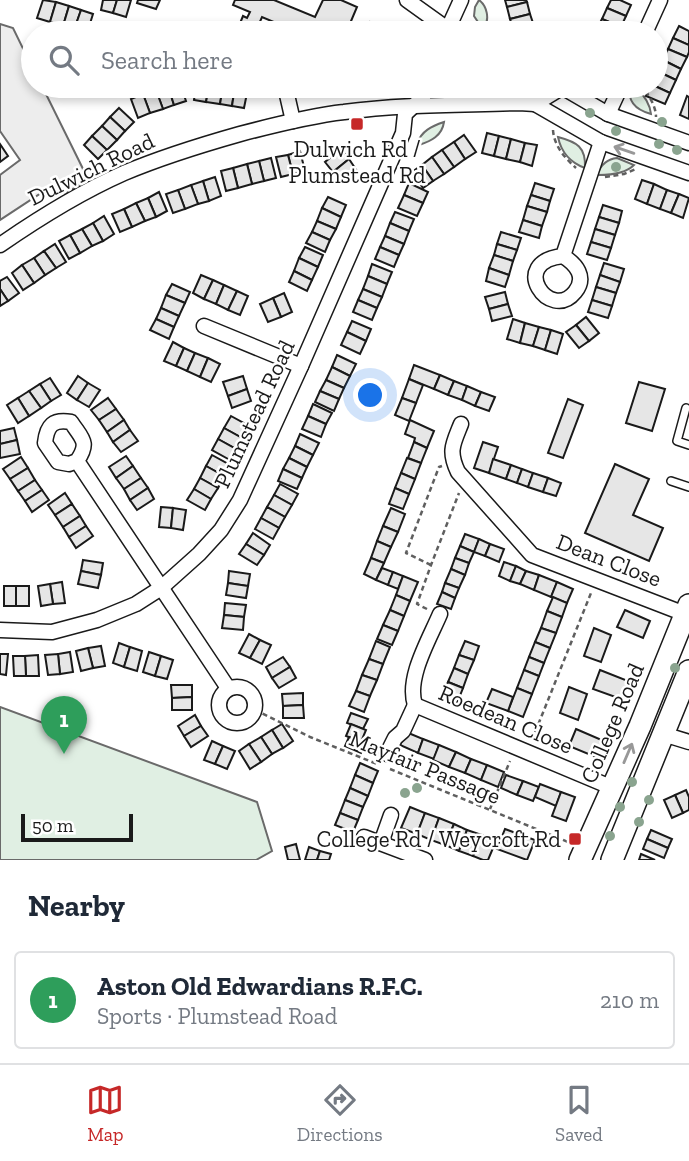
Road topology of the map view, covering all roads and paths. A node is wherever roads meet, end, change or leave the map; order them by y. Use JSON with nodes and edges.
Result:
{"nodes":[{"id":1,"x":407,"y":0,"type":"edge"},
{"id":2,"x":461,"y":0,"type":"edge"},
{"id":3,"x":660,"y":0,"type":"edge"},
{"id":4,"x":436,"y":21,"type":"edge"},
{"id":5,"x":454,"y":21,"type":"edge"},
{"id":6,"x":650,"y":21,"type":"edge"},
{"id":7,"x":288,"y":98,"type":"edge"},
{"id":8,"x":422,"y":98,"type":"edge"},
{"id":9,"x":528,"y":98,"type":"edge"},
{"id":10,"x":544,"y":98,"type":"edge"},
{"id":11,"x":582,"y":98,"type":"edge"},
{"id":12,"x":615,"y":98,"type":"edge"},
{"id":13,"x":649,"y":98,"type":"edge"},
{"id":14,"x":535,"y":104,"type":"junction"},
{"id":15,"x":413,"y":106,"type":"junction"},
{"id":16,"x":608,"y":114,"type":"junction"},
{"id":17,"x":293,"y":121,"type":"junction"},
{"id":18,"x":656,"y":131,"type":"junction"},
{"id":19,"x":601,"y":142,"type":"junction"},
{"id":20,"x":689,"y":143,"type":"edge"},
{"id":21,"x":689,"y":173,"type":"edge"},
{"id":22,"x":0,"y":245,"type":"edge"},
{"id":23,"x":563,"y":256,"type":"dead end"},
{"id":24,"x":204,"y":326,"type":"dead end"},
{"id":25,"x":301,"y":366,"type":"junction"},
{"id":26,"x":686,"y":408,"type":"dead end"},
{"id":27,"x":461,"y":424,"type":"dead end"},
{"id":28,"x":689,"y":445,"type":"edge"},
{"id":29,"x":77,"y":461,"type":"dead end"},
{"id":30,"x":453,"y":461,"type":"junction"},
{"id":31,"x":464,"y":479,"type":"junction"},
{"id":32,"x":671,"y":481,"type":"dead end"},
{"id":33,"x":689,"y":487,"type":"edge"},
{"id":34,"x":430,"y":565,"type":"junction"},
{"id":35,"x":597,"y":579,"type":"junction"},
{"id":36,"x":161,"y":588,"type":"junction"},
{"id":37,"x":687,"y":609,"type":"edge"},
{"id":38,"x":440,"y":614,"type":"joint"},
{"id":39,"x":0,"y":630,"type":"edge"},
{"id":40,"x":689,"y":671,"type":"edge"},
{"id":41,"x":228,"y":688,"type":"junction"},
{"id":42,"x":415,"y":705,"type":"junction"},
{"id":43,"x":255,"y":710,"type":"junction"},
{"id":44,"x":640,"y":726,"type":"junction"},
{"id":45,"x":663,"y":734,"type":"junction"},
{"id":46,"x":689,"y":742,"type":"edge"},
{"id":47,"x":521,"y":750,"type":"junction"},
{"id":48,"x":387,"y":754,"type":"dead end"},
{"id":49,"x":613,"y":789,"type":"junction"},
{"id":50,"x":490,"y":810,"type":"junction"},
{"id":51,"x":391,"y":815,"type":"dead end"},
{"id":52,"x":364,"y":837,"type":"dead end"},
{"id":53,"x":381,"y":843,"type":"junction"},
{"id":54,"x":582,"y":854,"type":"edge"},
{"id":55,"x":425,"y":860,"type":"edge"},
{"id":56,"x":612,"y":860,"type":"edge"}],
"edges":[{"from":1,"to":4,"type":"street"},
{"from":2,"to":5,"type":"street"},
{"from":3,"to":6,"type":"street"},
{"from":7,"to":17,"type":"street"},
{"from":8,"to":15,"type":"street","name":"Plumstead Road"},
{"from":9,"to":14,"type":"street"},
{"from":10,"to":14,"type":"street"},
{"from":11,"to":16,"type":"street"},
{"from":12,"to":16,"type":"street"},
{"from":13,"to":18,"type":"path"},
{"from":14,"to":15,"type":"street","name":"Dulwich Road"},
{"from":14,"to":19,"type":"street"},
{"from":15,"to":17,"type":"street","name":"Dulwich Road"},
{"from":15,"to":25,"type":"street","name":"Plumstead Road"},
{"from":16,"to":18,"type":"street"},
{"from":17,"to":22,"type":"street","name":"Dulwich Road"},
{"from":18,"to":20,"type":"street"},
{"from":21,"to":19,"type":"street","one_way":true},
{"from":19,"to":23,"type":"street"},
{"from":24,"to":25,"type":"street"},
{"from":25,"to":36,"type":"street","name":"Plumstead Road"},
{"from":26,"to":28,"type":"lane"},
{"from":27,"to":30,"type":"street"},
{"from":29,"to":36,"type":"street"},
{"from":30,"to":31,"type":"street","name":"Dean Close"},
{"from":30,"to":34,"type":"path"},
{"from":31,"to":34,"type":"path"},
{"from":31,"to":35,"type":"street","name":"Dean Close"},
{"from":32,"to":33,"type":"lane"},
{"from":34,"to":38,"type":"path"},
{"from":35,"to":37,"type":"street","name":"Dean Close"},
{"from":35,"to":47,"type":"path"},
{"from":36,"to":39,"type":"street","name":"Plumstead Road"},
{"from":36,"to":41,"type":"street"},
{"from":37,"to":44,"type":"main road","name":"College Road"},
{"from":38,"to":42,"type":"street","name":"Roedean Close"},
{"from":40,"to":45,"type":"main road"},
{"from":41,"to":43,"type":"street"},
{"from":41,"to":43,"type":"street"},
{"from":42,"to":47,"type":"street","name":"Roedean Close"},
{"from":42,"to":48,"type":"street"},
{"from":43,"to":50,"type":"path","name":"Mayfair Passage"},
{"from":44,"to":45,"type":"lane"},
{"from":49,"to":44,"type":"main road","name":"College Road","one_way":true},
{"from":45,"to":46,"type":"street"},
{"from":45,"to":56,"type":"main road"},
{"from":47,"to":49,"type":"street","name":"Roedean Close"},
{"from":47,"to":50,"type":"path"},
{"from":49,"to":54,"type":"main road","name":"College Road"},
{"from":50,"to":54,"type":"path","name":"Mayfair Passage"},
{"from":51,"to":53,"type":"street"},
{"from":52,"to":53,"type":"street"},
{"from":53,"to":55,"type":"street"}]}
